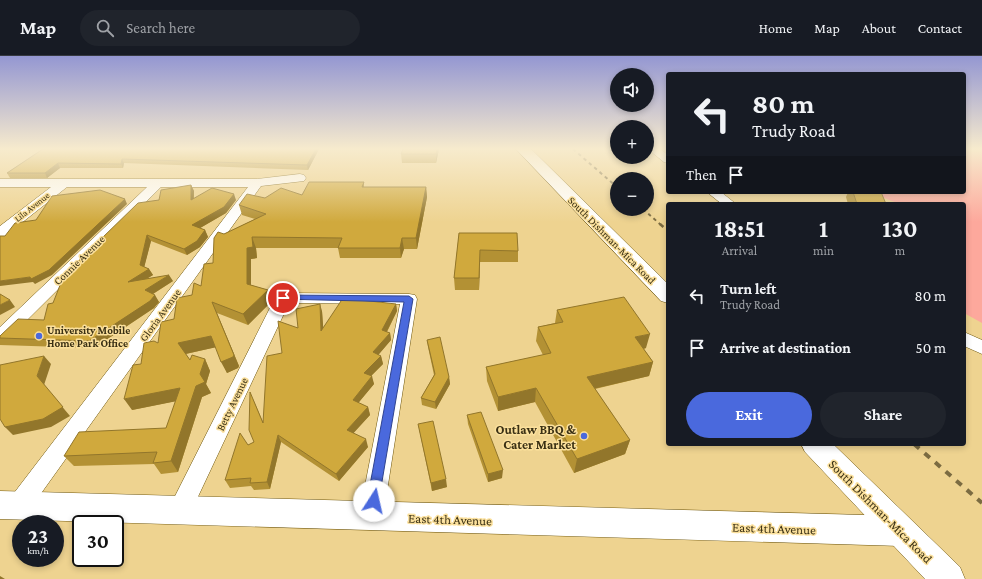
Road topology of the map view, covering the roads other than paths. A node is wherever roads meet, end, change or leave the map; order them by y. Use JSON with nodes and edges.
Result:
{"nodes":[{"id":1,"x":547,"y":173,"type":"edge"},
{"id":2,"x":300,"y":178,"type":"dead end"},
{"id":3,"x":65,"y":182,"type":"junction"},
{"id":4,"x":0,"y":183,"type":"edge"},
{"id":5,"x":158,"y":183,"type":"junction"},
{"id":6,"x":258,"y":183,"type":"junction"},
{"id":7,"x":717,"y":194,"type":"edge"},
{"id":8,"x":727,"y":202,"type":"edge"},
{"id":9,"x":0,"y":232,"type":"edge"},
{"id":10,"x":666,"y":294,"type":"edge"},
{"id":11,"x":0,"y":337,"type":"edge"},
{"id":12,"x":966,"y":339,"type":"edge"},
{"id":13,"x":982,"y":348,"type":"edge"},
{"id":14,"x":817,"y":446,"type":"edge"},
{"id":15,"x":10,"y":505,"type":"edge"},
{"id":16,"x":180,"y":510,"type":"junction"},
{"id":17,"x":371,"y":517,"type":"junction"},
{"id":18,"x":901,"y":531,"type":"junction"},
{"id":19,"x":948,"y":579,"type":"edge"}],
"edges":[{"from":1,"to":10,"type":"main road","name":"South Dishman-Mica Road"},
{"from":2,"to":6,"type":"street"},
{"from":3,"to":4,"type":"street"},
{"from":3,"to":5,"type":"street"},
{"from":3,"to":9,"type":"street","name":"Lila Avenue"},
{"from":5,"to":6,"type":"street"},
{"from":5,"to":11,"type":"street","name":"Connie Avenue"},
{"from":6,"to":15,"type":"street","name":"Gloria Avenue"},
{"from":7,"to":8,"type":"street"},
{"from":12,"to":13,"type":"street"},
{"from":14,"to":18,"type":"main road","name":"South Dishman-Mica Road"},
{"from":15,"to":16,"type":"street","name":"East 4th Avenue"},
{"from":16,"to":17,"type":"street","name":"East 4th Avenue"},
{"from":16,"to":17,"type":"street","name":"Betty Avenue"},
{"from":17,"to":18,"type":"street","name":"East 4th Avenue"},
{"from":18,"to":19,"type":"main road","name":"South Dishman-Mica Road"}]}
